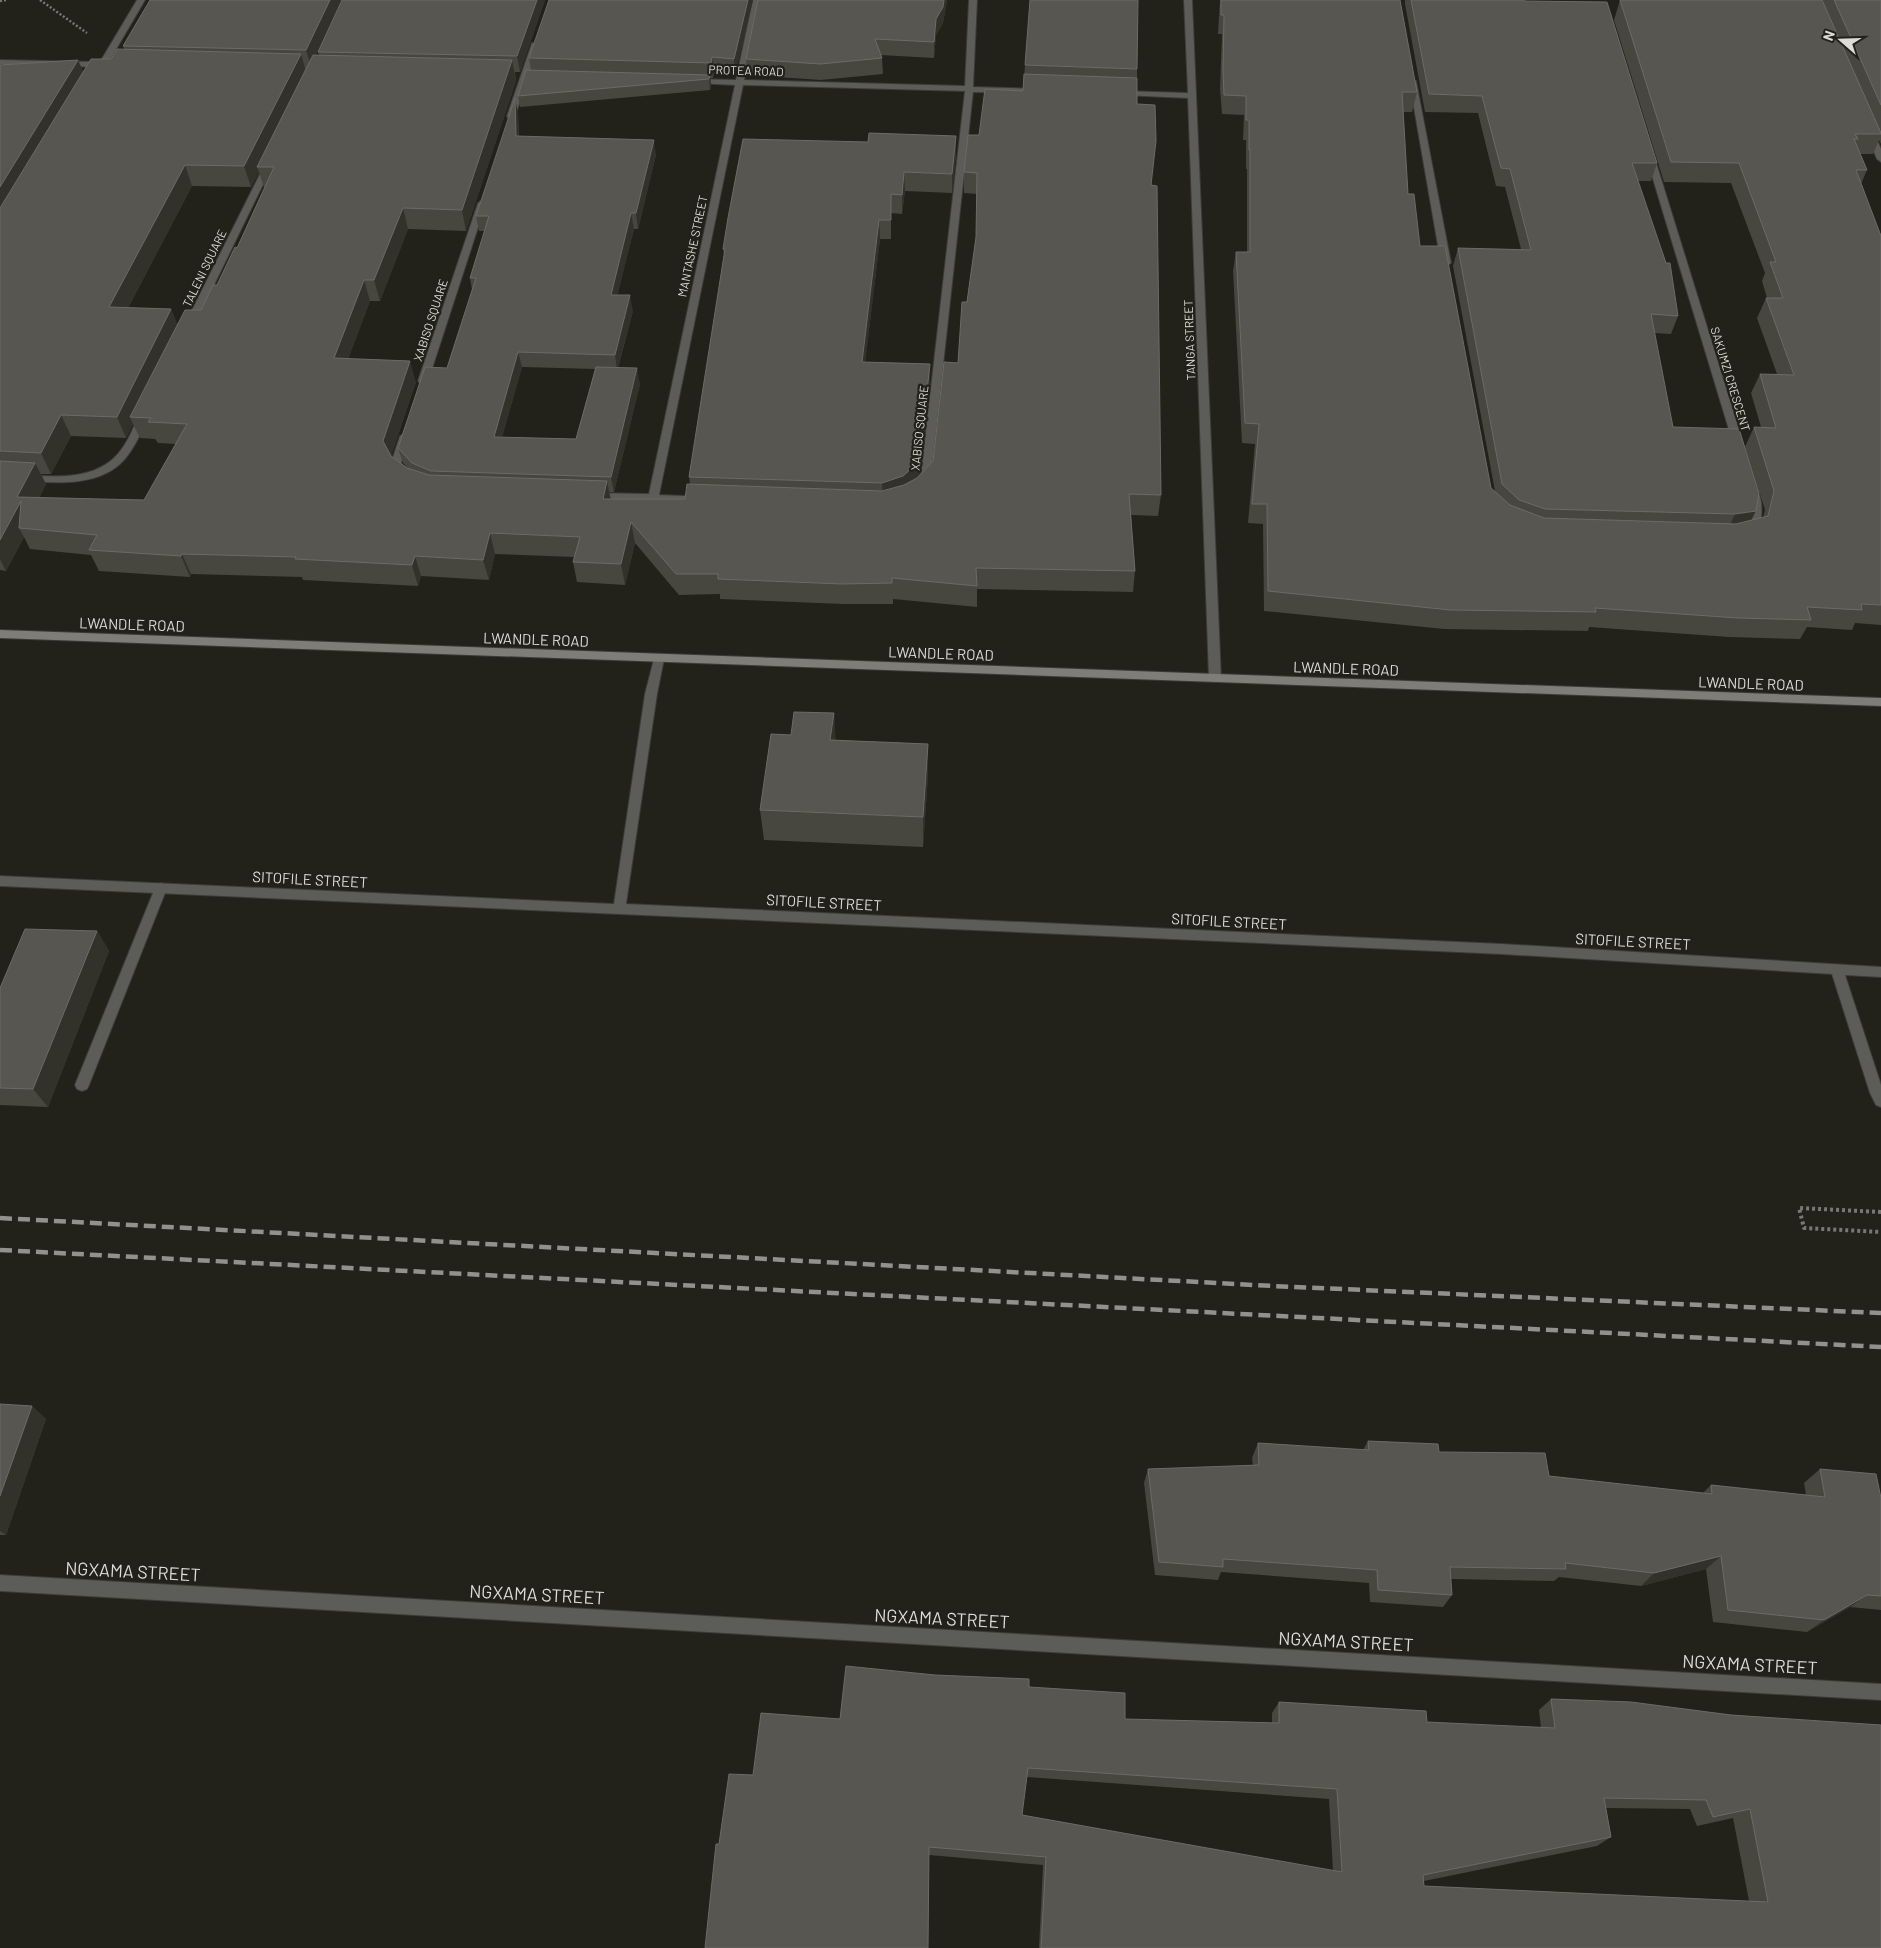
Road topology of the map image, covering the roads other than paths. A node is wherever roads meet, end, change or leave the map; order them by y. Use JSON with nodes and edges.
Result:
{"nodes":[{"id":1,"x":141,"y":0,"type":"edge"},
{"id":2,"x":757,"y":0,"type":"edge"},
{"id":3,"x":973,"y":0,"type":"edge"},
{"id":4,"x":1188,"y":0,"type":"edge"},
{"id":5,"x":539,"y":34,"type":"edge"},
{"id":6,"x":0,"y":62,"type":"edge"},
{"id":7,"x":102,"y":65,"type":"junction"},
{"id":8,"x":112,"y":65,"type":"edge"},
{"id":9,"x":1410,"y":68,"type":"edge"},
{"id":10,"x":690,"y":81,"type":"edge"},
{"id":11,"x":92,"y":82,"type":"edge"},
{"id":12,"x":738,"y":83,"type":"junction"},
{"id":13,"x":969,"y":89,"type":"junction"},
{"id":14,"x":1047,"y":91,"type":"edge"},
{"id":15,"x":1114,"y":93,"type":"edge"},
{"id":16,"x":1192,"y":96,"type":"junction"},
{"id":17,"x":1866,"y":123,"type":"edge"},
{"id":18,"x":508,"y":124,"type":"edge"},
{"id":19,"x":1645,"y":142,"type":"edge"},
{"id":20,"x":1881,"y":158,"type":"edge"},
{"id":21,"x":271,"y":159,"type":"edge"},
{"id":22,"x":486,"y":190,"type":"edge"},
{"id":23,"x":1448,"y":271,"type":"edge"},
{"id":24,"x":184,"y":335,"type":"edge"},
{"id":25,"x":420,"y":388,"type":"edge"},
{"id":26,"x":149,"y":405,"type":"edge"},
{"id":27,"x":408,"y":426,"type":"edge"},
{"id":28,"x":1741,"y":454,"type":"edge"},
{"id":29,"x":0,"y":476,"type":"edge"},
{"id":30,"x":1750,"y":482,"type":"edge"},
{"id":31,"x":410,"y":483,"type":"edge"},
{"id":32,"x":916,"y":492,"type":"edge"},
{"id":33,"x":583,"y":496,"type":"edge"},
{"id":34,"x":653,"y":498,"type":"junction"},
{"id":35,"x":691,"y":500,"type":"edge"},
{"id":36,"x":1745,"y":534,"type":"edge"},
{"id":37,"x":0,"y":634,"type":"edge"},
{"id":38,"x":659,"y":659,"type":"junction"},
{"id":39,"x":1214,"y":678,"type":"junction"},
{"id":40,"x":1881,"y":702,"type":"edge"},
{"id":41,"x":0,"y":881,"type":"edge"},
{"id":42,"x":161,"y":888,"type":"junction"},
{"id":43,"x":619,"y":909,"type":"junction"},
{"id":44,"x":1837,"y":970,"type":"junction"},
{"id":45,"x":1881,"y":972,"type":"edge"},
{"id":46,"x":82,"y":1084,"type":"dead end"},
{"id":47,"x":1881,"y":1101,"type":"edge"},
{"id":48,"x":0,"y":1583,"type":"edge"},
{"id":49,"x":1881,"y":1692,"type":"edge"}],
"edges":[{"from":1,"to":7,"type":"street"},
{"from":2,"to":12,"type":"street","name":"MANTASHE STREET"},
{"from":3,"to":13,"type":"street","name":"XABISO SQUARE"},
{"from":4,"to":16,"type":"street","name":"TANGA STREET"},
{"from":5,"to":18,"type":"street"},
{"from":6,"to":7,"type":"street"},
{"from":7,"to":8,"type":"street"},
{"from":7,"to":11,"type":"street"},
{"from":9,"to":23,"type":"street"},
{"from":10,"to":12,"type":"street","name":"PROTEA ROAD"},
{"from":12,"to":13,"type":"street","name":"PROTEA ROAD"},
{"from":12,"to":34,"type":"street","name":"MANTASHE STREET"},
{"from":13,"to":14,"type":"street","name":"PROTEA ROAD"},
{"from":13,"to":32,"type":"street","name":"XABISO SQUARE"},
{"from":15,"to":16,"type":"street"},
{"from":16,"to":39,"type":"street","name":"TANGA STREET"},
{"from":17,"to":20,"type":"street"},
{"from":19,"to":28,"type":"street","name":"SAKUMZI CRESCENT"},
{"from":21,"to":24,"type":"street","name":"TALENI SQUARE"},
{"from":22,"to":25,"type":"street","name":"XABISO SQUARE"},
{"from":26,"to":29,"type":"street"},
{"from":27,"to":31,"type":"street"},
{"from":30,"to":36,"type":"street"},
{"from":33,"to":34,"type":"street"},
{"from":34,"to":35,"type":"street"},
{"from":37,"to":38,"type":"street","name":"LWANDLE ROAD"},
{"from":38,"to":39,"type":"street","name":"LWANDLE ROAD"},
{"from":38,"to":43,"type":"street"},
{"from":39,"to":40,"type":"street","name":"LWANDLE ROAD"},
{"from":41,"to":42,"type":"street","name":"SITOFILE STREET"},
{"from":42,"to":43,"type":"street","name":"SITOFILE STREET"},
{"from":42,"to":46,"type":"street"},
{"from":43,"to":44,"type":"street","name":"SITOFILE STREET"},
{"from":44,"to":45,"type":"street","name":"SITOFILE STREET"},
{"from":44,"to":47,"type":"street"},
{"from":48,"to":49,"type":"street","name":"NGXAMA STREET"}]}
